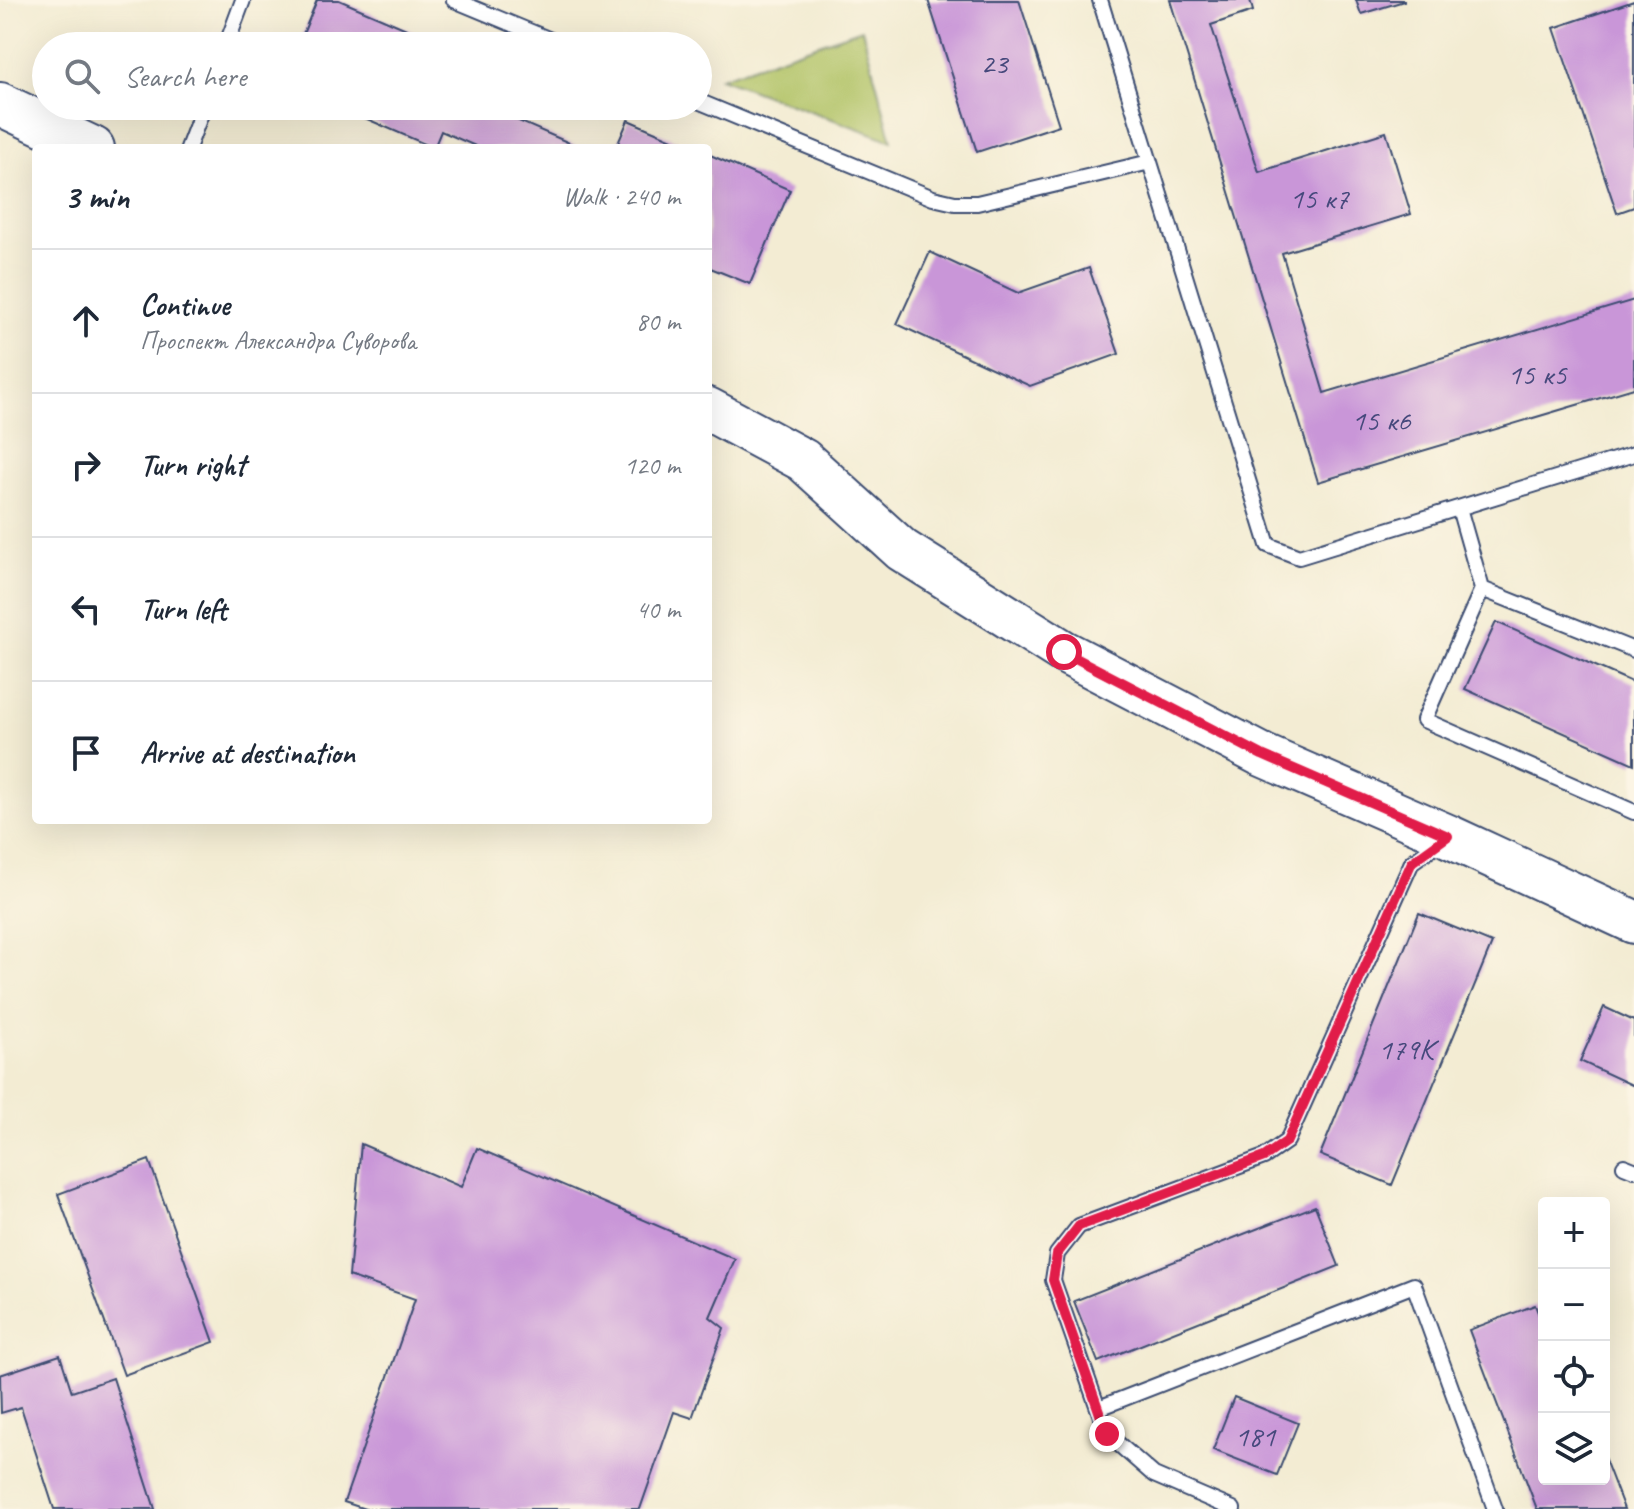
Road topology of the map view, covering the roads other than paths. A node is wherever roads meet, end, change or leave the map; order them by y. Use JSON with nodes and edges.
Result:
{"nodes":[{"id":1,"x":243,"y":0,"type":"edge"},
{"id":2,"x":454,"y":0,"type":"edge"},
{"id":3,"x":1100,"y":0,"type":"edge"},
{"id":4,"x":231,"y":32,"type":"edge"},
{"id":5,"x":531,"y":32,"type":"edge"},
{"id":6,"x":0,"y":104,"type":"edge"},
{"id":7,"x":712,"y":107,"type":"edge"},
{"id":8,"x":32,"y":119,"type":"edge"},
{"id":9,"x":34,"y":120,"type":"edge"},
{"id":10,"x":199,"y":120,"type":"edge"},
{"id":11,"x":85,"y":144,"type":"edge"},
{"id":12,"x":190,"y":144,"type":"edge"},
{"id":13,"x":1150,"y":162,"type":"junction"},
{"id":14,"x":712,"y":411,"type":"edge"},
{"id":15,"x":1634,"y":454,"type":"edge"},
{"id":16,"x":1459,"y":508,"type":"junction"},
{"id":17,"x":1482,"y":589,"type":"junction"},
{"id":18,"x":1634,"y":650,"type":"edge"},
{"id":19,"x":1634,"y":812,"type":"edge"},
{"id":20,"x":1448,"y":836,"type":"junction"},
{"id":21,"x":1634,"y":922,"type":"edge"},
{"id":22,"x":1099,"y":1408,"type":"junction"},
{"id":23,"x":1233,"y":1509,"type":"edge"},
{"id":24,"x":1495,"y":1509,"type":"edge"}],
"edges":[{"from":1,"to":4,"type":"lane"},
{"from":2,"to":5,"type":"lane"},
{"from":3,"to":13,"type":"lane"},
{"from":6,"to":8,"type":"street"},
{"from":7,"to":13,"type":"lane"},
{"from":9,"to":11,"type":"street"},
{"from":10,"to":12,"type":"lane"},
{"from":13,"to":16,"type":"lane"},
{"from":14,"to":20,"type":"street"},
{"from":15,"to":16,"type":"lane"},
{"from":16,"to":17,"type":"lane"},
{"from":17,"to":18,"type":"lane"},
{"from":17,"to":19,"type":"lane"},
{"from":20,"to":21,"type":"street"},
{"from":20,"to":22,"type":"lane"},
{"from":22,"to":23,"type":"lane"},
{"from":22,"to":24,"type":"lane"}]}
